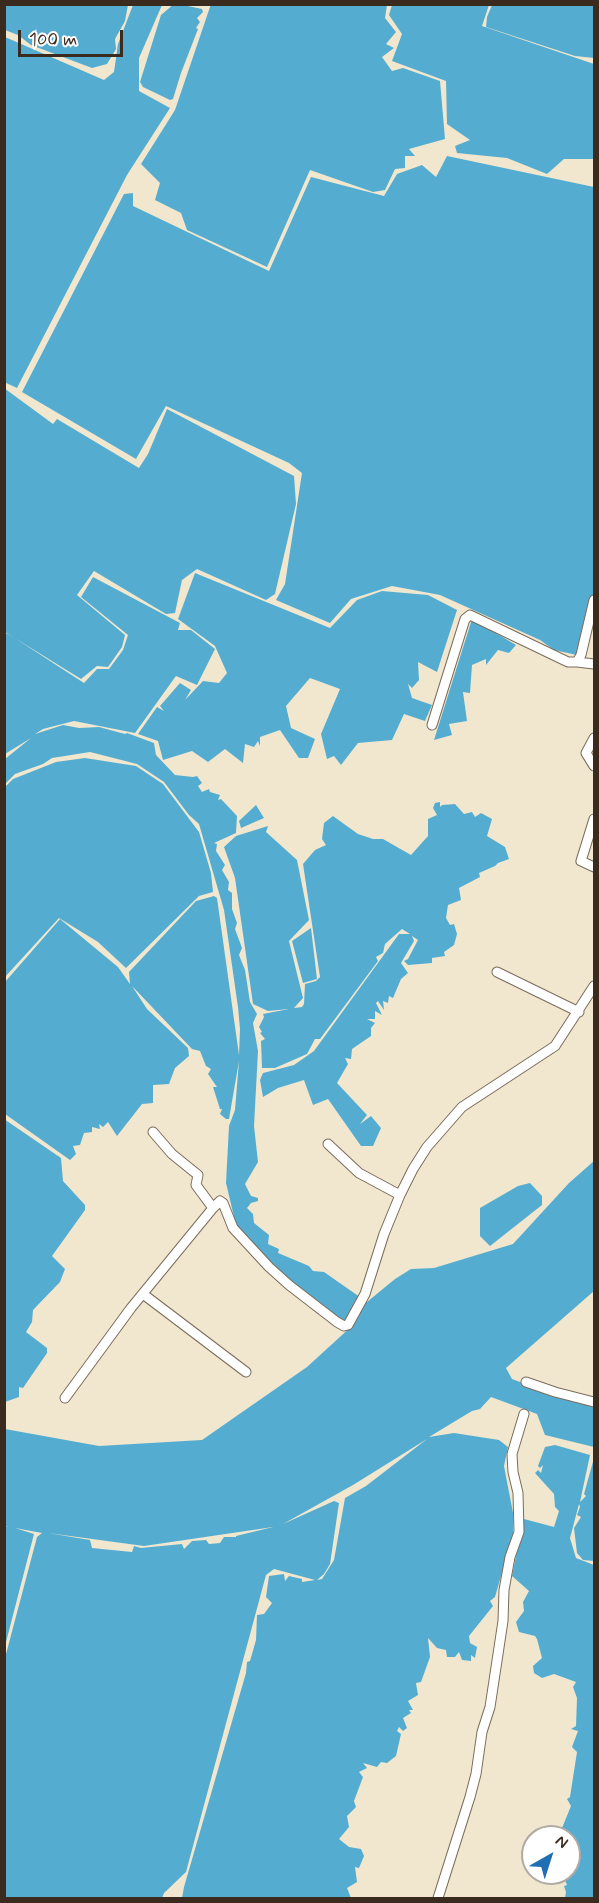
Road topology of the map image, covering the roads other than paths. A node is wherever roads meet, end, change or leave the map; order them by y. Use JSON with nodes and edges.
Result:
{"nodes":[{"id":1,"x":594,"y":600,"type":"edge"},
{"id":2,"x":577,"y":662,"type":"junction"},
{"id":3,"x":594,"y":664,"type":"edge"},
{"id":4,"x":432,"y":725,"type":"dead end"},
{"id":5,"x":594,"y":738,"type":"edge"},
{"id":6,"x":594,"y":766,"type":"edge"},
{"id":7,"x":594,"y":819,"type":"edge"},
{"id":8,"x":594,"y":867,"type":"edge"},
{"id":9,"x":497,"y":972,"type":"dead end"},
{"id":10,"x":594,"y":986,"type":"edge"},
{"id":11,"x":579,"y":1012,"type":"junction"},
{"id":12,"x":153,"y":1132,"type":"dead end"},
{"id":13,"x":328,"y":1144,"type":"dead end"},
{"id":14,"x":400,"y":1195,"type":"junction"},
{"id":15,"x":213,"y":1208,"type":"junction"},
{"id":16,"x":143,"y":1293,"type":"junction"},
{"id":17,"x":246,"y":1372,"type":"dead end"},
{"id":18,"x":526,"y":1383,"type":"dead end"},
{"id":19,"x":64,"y":1398,"type":"dead end"},
{"id":20,"x":594,"y":1402,"type":"edge"},
{"id":21,"x":524,"y":1414,"type":"dead end"},
{"id":22,"x":438,"y":1899,"type":"edge"}],
"edges":[{"from":1,"to":2,"type":"street"},
{"from":2,"to":3,"type":"street"},
{"from":2,"to":4,"type":"street"},
{"from":5,"to":6,"type":"street"},
{"from":7,"to":8,"type":"street"},
{"from":9,"to":11,"type":"street"},
{"from":10,"to":11,"type":"street"},
{"from":11,"to":14,"type":"street"},
{"from":12,"to":15,"type":"street"},
{"from":13,"to":14,"type":"street"},
{"from":14,"to":15,"type":"street"},
{"from":15,"to":16,"type":"street"},
{"from":16,"to":17,"type":"street"},
{"from":16,"to":19,"type":"street"},
{"from":18,"to":20,"type":"street"},
{"from":21,"to":22,"type":"street"}]}
